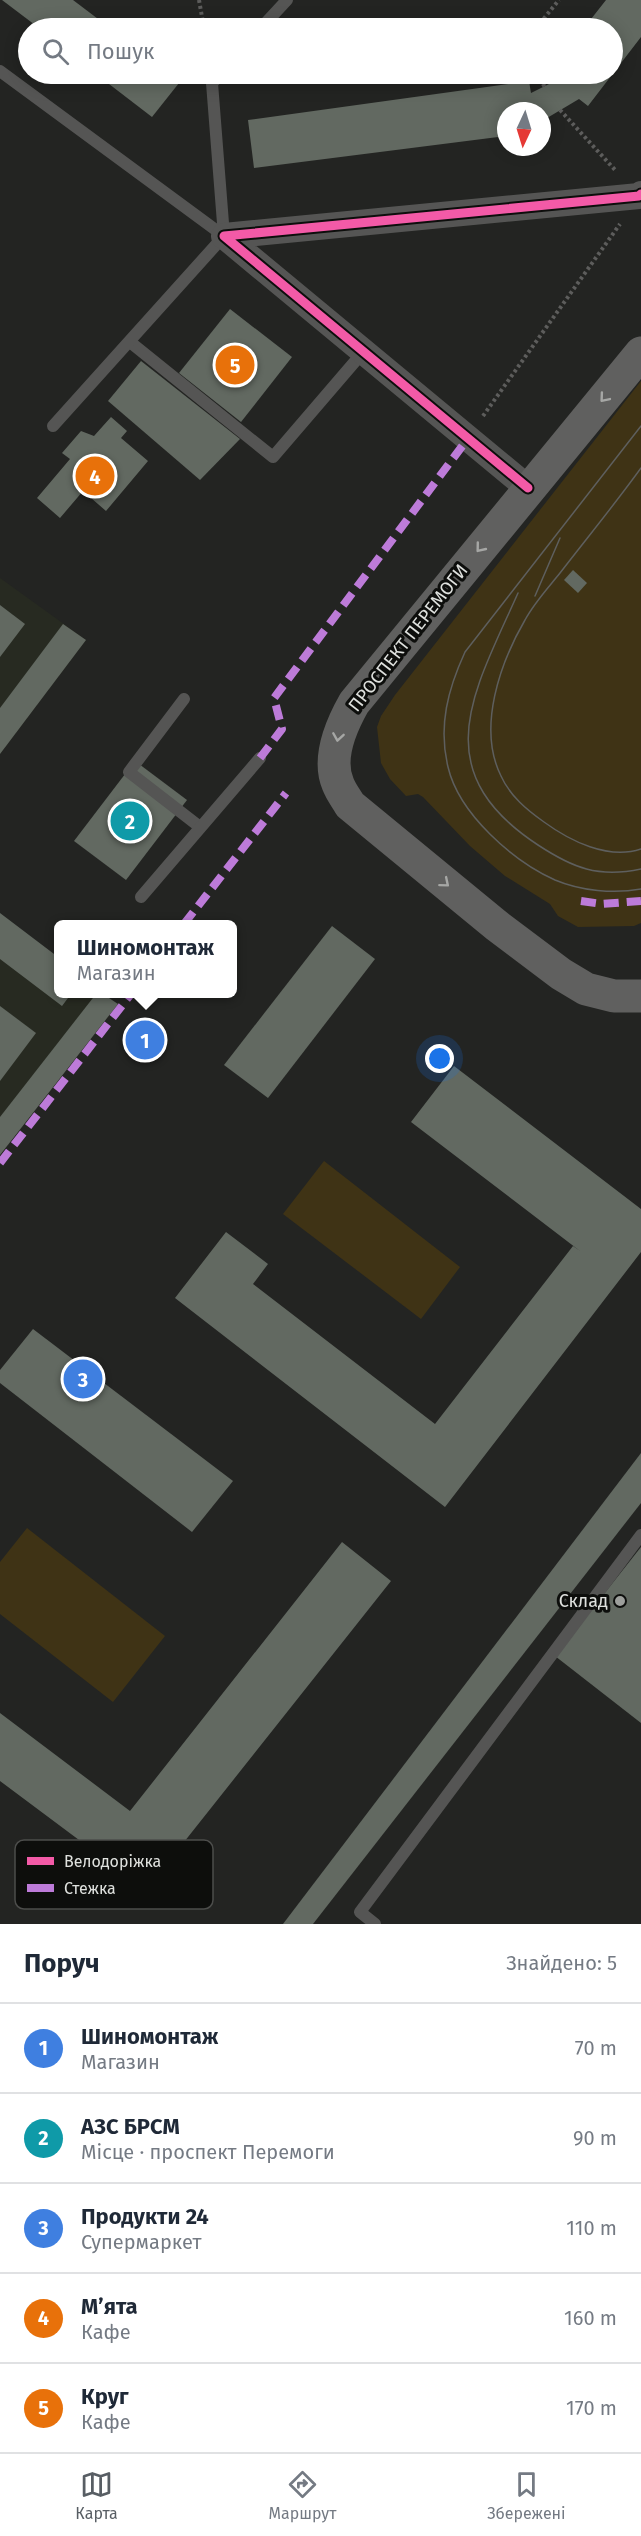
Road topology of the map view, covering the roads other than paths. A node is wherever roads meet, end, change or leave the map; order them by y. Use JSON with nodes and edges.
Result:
{"nodes":[{"id":1,"x":287,"y":0,"type":"edge"},
{"id":2,"x":270,"y":18,"type":"edge"},
{"id":3,"x":0,"y":71,"type":"edge"},
{"id":4,"x":212,"y":84,"type":"edge"},
{"id":5,"x":640,"y":195,"type":"edge"},
{"id":6,"x":224,"y":236,"type":"junction"},
{"id":7,"x":130,"y":342,"type":"junction"},
{"id":8,"x":364,"y":351,"type":"junction"},
{"id":9,"x":641,"y":353,"type":"edge"},
{"id":10,"x":53,"y":426,"type":"dead end"},
{"id":11,"x":528,"y":488,"type":"junction"},
{"id":12,"x":184,"y":699,"type":"dead end"},
{"id":13,"x":260,"y":758,"type":"dead end"},
{"id":14,"x":200,"y":827,"type":"junction"},
{"id":15,"x":141,"y":897,"type":"dead end"},
{"id":16,"x":641,"y":996,"type":"edge"},
{"id":17,"x":641,"y":1535,"type":"edge"},
{"id":18,"x":375,"y":1924,"type":"edge"}],
"edges":[{"from":1,"to":2,"type":"lane"},
{"from":3,"to":6,"type":"lane"},
{"from":4,"to":6,"type":"lane"},
{"from":5,"to":6,"type":"street"},
{"from":6,"to":7,"type":"lane"},
{"from":6,"to":8,"type":"street"},
{"from":7,"to":8,"type":"lane"},
{"from":7,"to":10,"type":"lane"},
{"from":8,"to":11,"type":"street"},
{"from":9,"to":11,"type":"main road","name":"ПРОСПЕКТ ПЕРЕМОГИ","one_way":true},
{"from":11,"to":16,"type":"main road","name":"ПРОСПЕКТ ПЕРЕМОГИ","one_way":true},
{"from":12,"to":14,"type":"lane"},
{"from":13,"to":14,"type":"lane"},
{"from":14,"to":15,"type":"lane"},
{"from":17,"to":18,"type":"lane"}]}
